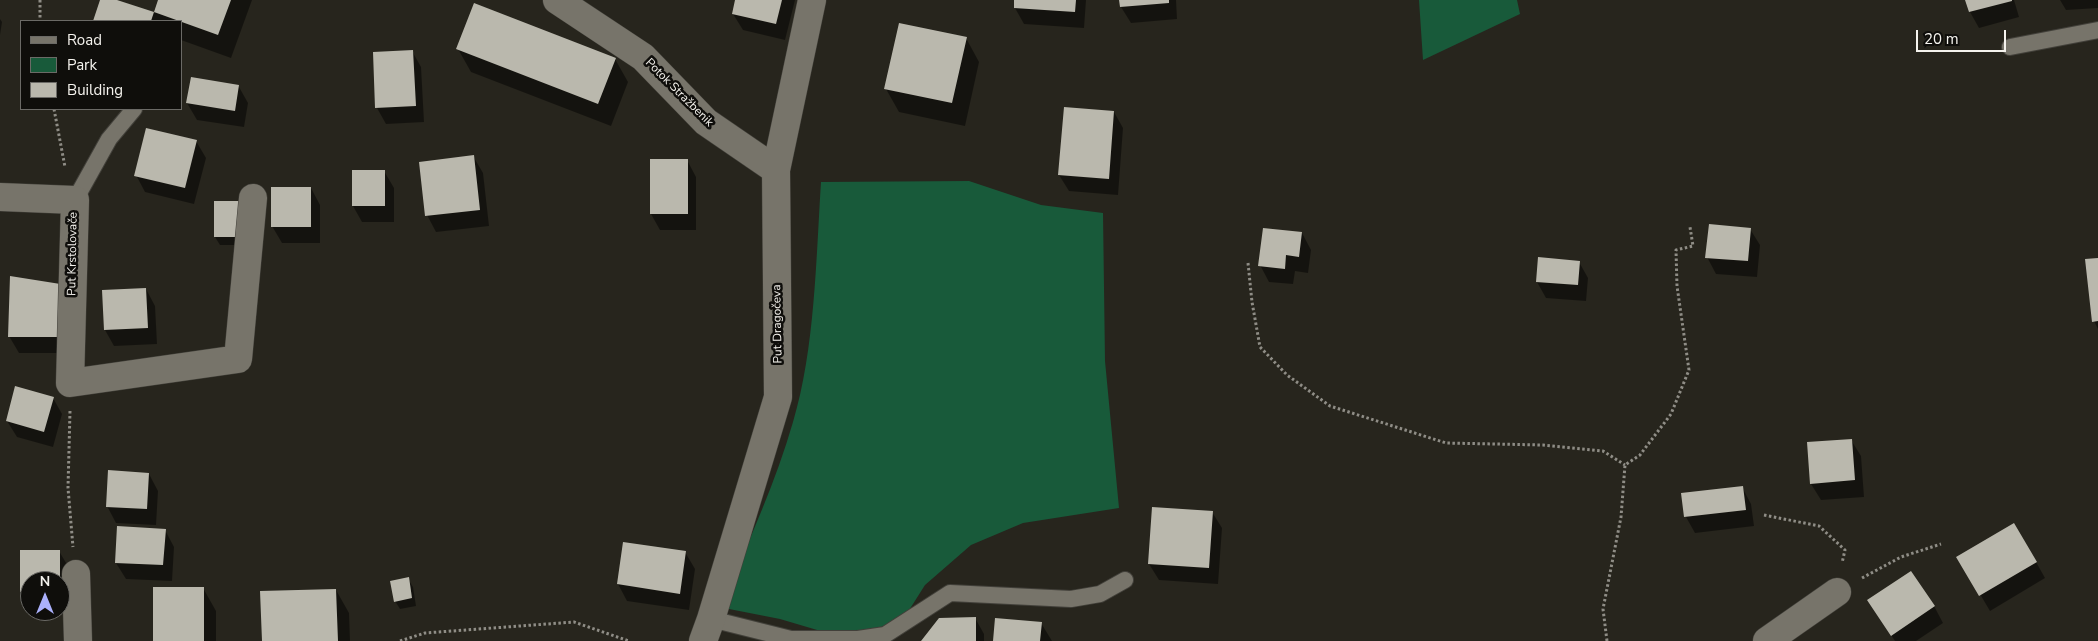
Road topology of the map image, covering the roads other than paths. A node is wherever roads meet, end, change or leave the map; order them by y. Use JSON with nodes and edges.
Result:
{"nodes":[{"id":1,"x":557,"y":0,"type":"edge"},
{"id":2,"x":812,"y":0,"type":"edge"},
{"id":3,"x":2098,"y":30,"type":"edge"},
{"id":4,"x":2010,"y":47,"type":"dead end"},
{"id":5,"x":133,"y":110,"type":"edge"},
{"id":6,"x":776,"y":170,"type":"junction"},
{"id":7,"x":0,"y":196,"type":"edge"},
{"id":8,"x":253,"y":198,"type":"dead end"},
{"id":9,"x":75,"y":200,"type":"junction"},
{"id":10,"x":76,"y":574,"type":"road end"},
{"id":11,"x":1125,"y":580,"type":"dead end"},
{"id":12,"x":1837,"y":592,"type":"road end"},
{"id":13,"x":707,"y":630,"type":"edge"},
{"id":14,"x":78,"y":641,"type":"edge"},
{"id":15,"x":1767,"y":641,"type":"edge"}],
"edges":[{"from":1,"to":6,"type":"street","name":"Potok Stražbenik"},
{"from":2,"to":6,"type":"street","name":"Put Dragočeva"},
{"from":3,"to":4,"type":"lane"},
{"from":5,"to":9,"type":"lane"},
{"from":6,"to":13,"type":"street","name":"Put Dragočeva"},
{"from":7,"to":9,"type":"street","name":"Put Krstolovače"},
{"from":8,"to":9,"type":"street","name":"Put Krstolovače"},
{"from":10,"to":14,"type":"street"},
{"from":11,"to":13,"type":"lane"},
{"from":12,"to":15,"type":"street"}]}
